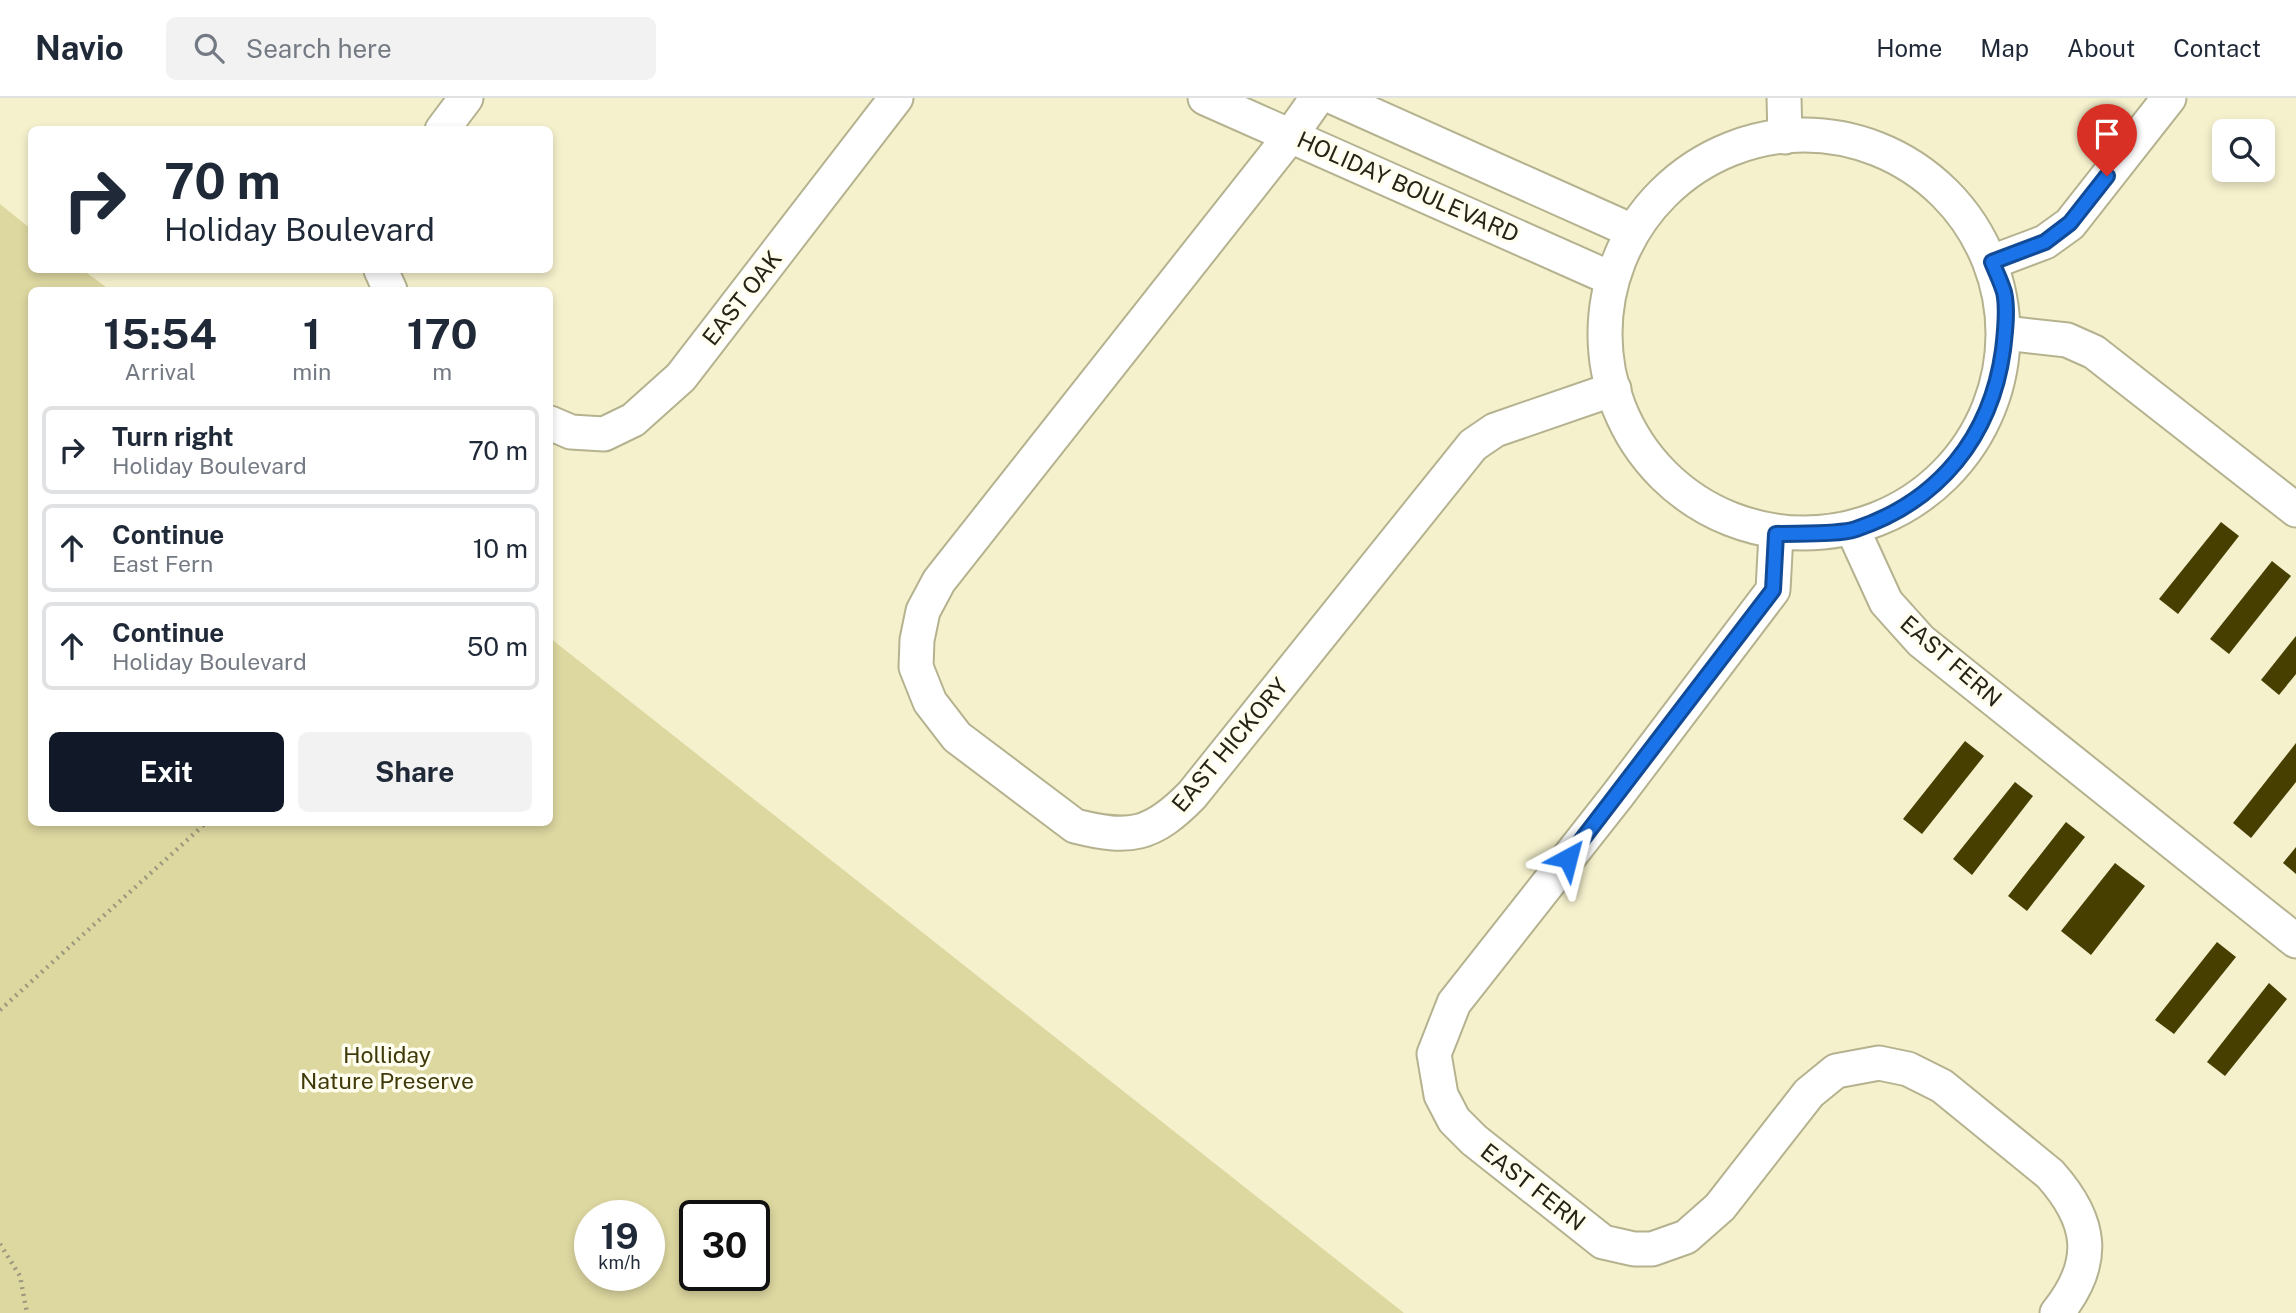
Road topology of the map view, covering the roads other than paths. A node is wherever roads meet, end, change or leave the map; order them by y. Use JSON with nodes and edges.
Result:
{"nodes":[{"id":1,"x":466,"y":98,"type":"edge"},
{"id":2,"x":896,"y":98,"type":"edge"},
{"id":3,"x":1205,"y":98,"type":"edge"},
{"id":4,"x":1317,"y":98,"type":"edge"},
{"id":5,"x":1335,"y":98,"type":"edge"},
{"id":6,"x":1784,"y":98,"type":"edge"},
{"id":7,"x":2169,"y":98,"type":"edge"},
{"id":8,"x":445,"y":126,"type":"edge"},
{"id":9,"x":1291,"y":135,"type":"junction"},
{"id":10,"x":1785,"y":136,"type":"junction"},
{"id":11,"x":1630,"y":230,"type":"junction"},
{"id":12,"x":1992,"y":262,"type":"junction"},
{"id":13,"x":1610,"y":278,"type":"junction"},
{"id":14,"x":2005,"y":332,"type":"junction"},
{"id":15,"x":1614,"y":389,"type":"junction"},
{"id":16,"x":553,"y":424,"type":"edge"},
{"id":17,"x":2296,"y":510,"type":"edge"},
{"id":18,"x":1853,"y":530,"type":"junction"},
{"id":19,"x":1776,"y":534,"type":"junction"},
{"id":20,"x":2296,"y":941,"type":"edge"},
{"id":21,"x":2057,"y":1313,"type":"edge"}],
"edges":[{"from":1,"to":8,"type":"street"},
{"from":2,"to":16,"type":"street","name":"EAST OAK"},
{"from":3,"to":9,"type":"street","name":"HOLIDAY BOULEVARD"},
{"from":4,"to":9,"type":"street","name":"EAST HICKORY"},
{"from":5,"to":11,"type":"street"},
{"from":6,"to":10,"type":"street"},
{"from":7,"to":12,"type":"street"},
{"from":9,"to":13,"type":"street","name":"HOLIDAY BOULEVARD"},
{"from":9,"to":15,"type":"street","name":"EAST HICKORY"},
{"from":10,"to":11,"type":"street"},
{"from":10,"to":12,"type":"street"},
{"from":11,"to":13,"type":"street"},
{"from":12,"to":14,"type":"street"},
{"from":13,"to":15,"type":"street"},
{"from":14,"to":17,"type":"street"},
{"from":14,"to":18,"type":"street"},
{"from":15,"to":19,"type":"street"},
{"from":18,"to":19,"type":"street"},
{"from":18,"to":20,"type":"street","name":"EAST FERN"},
{"from":19,"to":21,"type":"street","name":"EAST FERN"}]}
